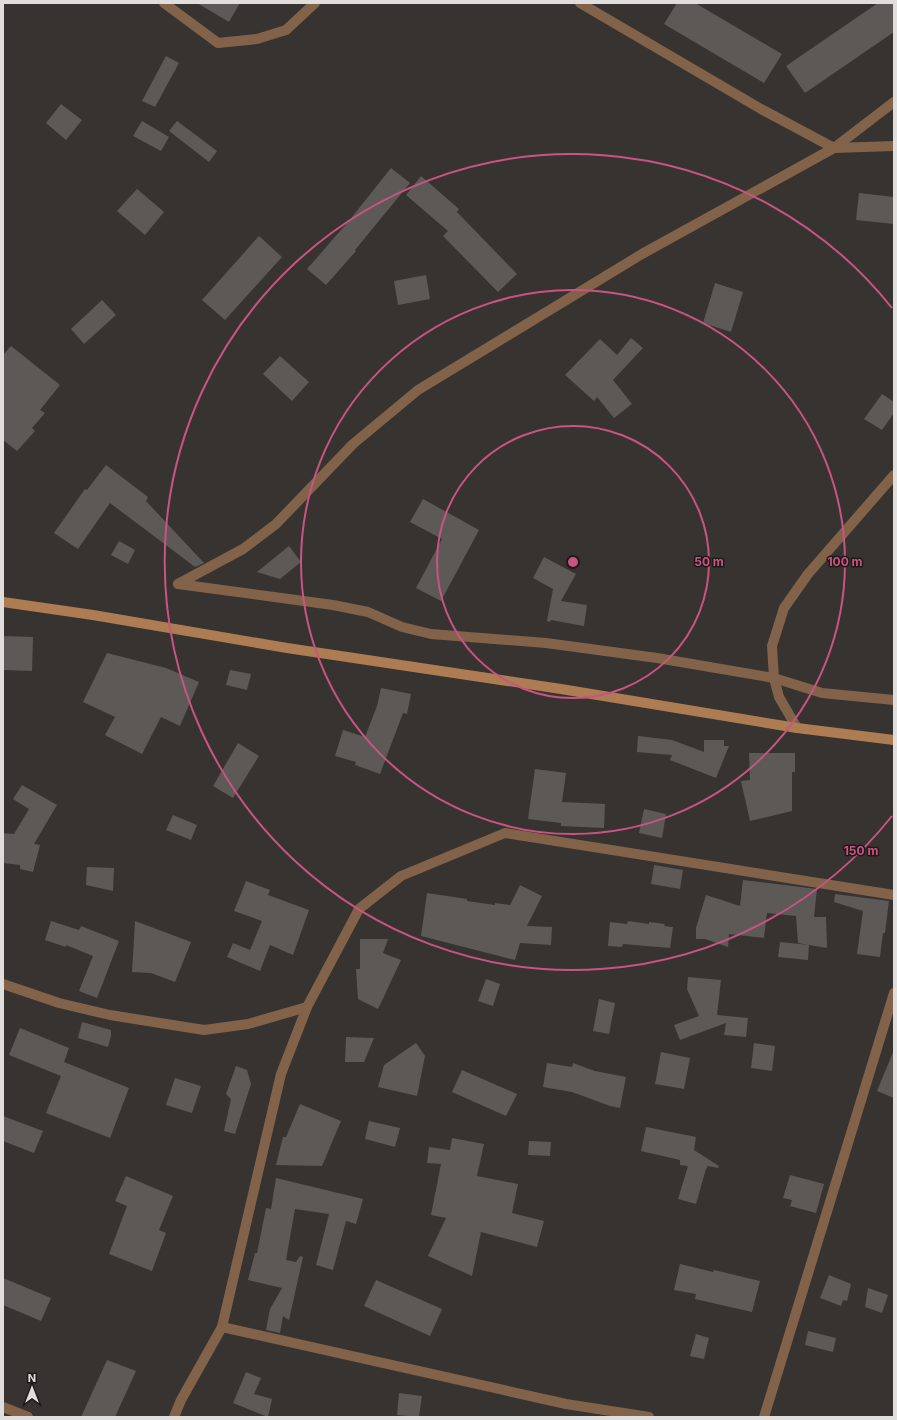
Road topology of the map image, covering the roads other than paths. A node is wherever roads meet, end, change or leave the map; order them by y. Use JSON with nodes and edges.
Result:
{"nodes":[{"id":1,"x":164,"y":3,"type":"edge"},
{"id":2,"x":315,"y":3,"type":"edge"},
{"id":3,"x":580,"y":3,"type":"edge"},
{"id":4,"x":894,"y":102,"type":"edge"},
{"id":5,"x":894,"y":146,"type":"edge"},
{"id":6,"x":834,"y":148,"type":"junction"},
{"id":7,"x":894,"y":475,"type":"edge"},
{"id":8,"x":3,"y":602,"type":"edge"},
{"id":9,"x":774,"y":678,"type":"junction"},
{"id":10,"x":894,"y":700,"type":"edge"},
{"id":11,"x":797,"y":728,"type":"junction"},
{"id":12,"x":894,"y":740,"type":"edge"},
{"id":13,"x":894,"y":895,"type":"edge"},
{"id":14,"x":3,"y":984,"type":"edge"},
{"id":15,"x":894,"y":993,"type":"edge"},
{"id":16,"x":307,"y":1007,"type":"junction"},
{"id":17,"x":222,"y":1327,"type":"junction"},
{"id":18,"x":3,"y":1407,"type":"edge"},
{"id":19,"x":28,"y":1417,"type":"edge"},
{"id":20,"x":174,"y":1417,"type":"edge"},
{"id":21,"x":649,"y":1417,"type":"edge"},
{"id":22,"x":764,"y":1417,"type":"edge"}],
"edges":[{"from":1,"to":2,"type":"street"},
{"from":3,"to":6,"type":"street"},
{"from":4,"to":6,"type":"street"},
{"from":5,"to":6,"type":"street"},
{"from":6,"to":9,"type":"street"},
{"from":7,"to":9,"type":"street"},
{"from":8,"to":11,"type":"main road"},
{"from":9,"to":10,"type":"street"},
{"from":9,"to":11,"type":"street"},
{"from":11,"to":12,"type":"main road"},
{"from":13,"to":16,"type":"street"},
{"from":14,"to":16,"type":"street"},
{"from":15,"to":22,"type":"street"},
{"from":16,"to":17,"type":"street"},
{"from":17,"to":20,"type":"street"},
{"from":17,"to":21,"type":"street"},
{"from":18,"to":19,"type":"street"}]}
